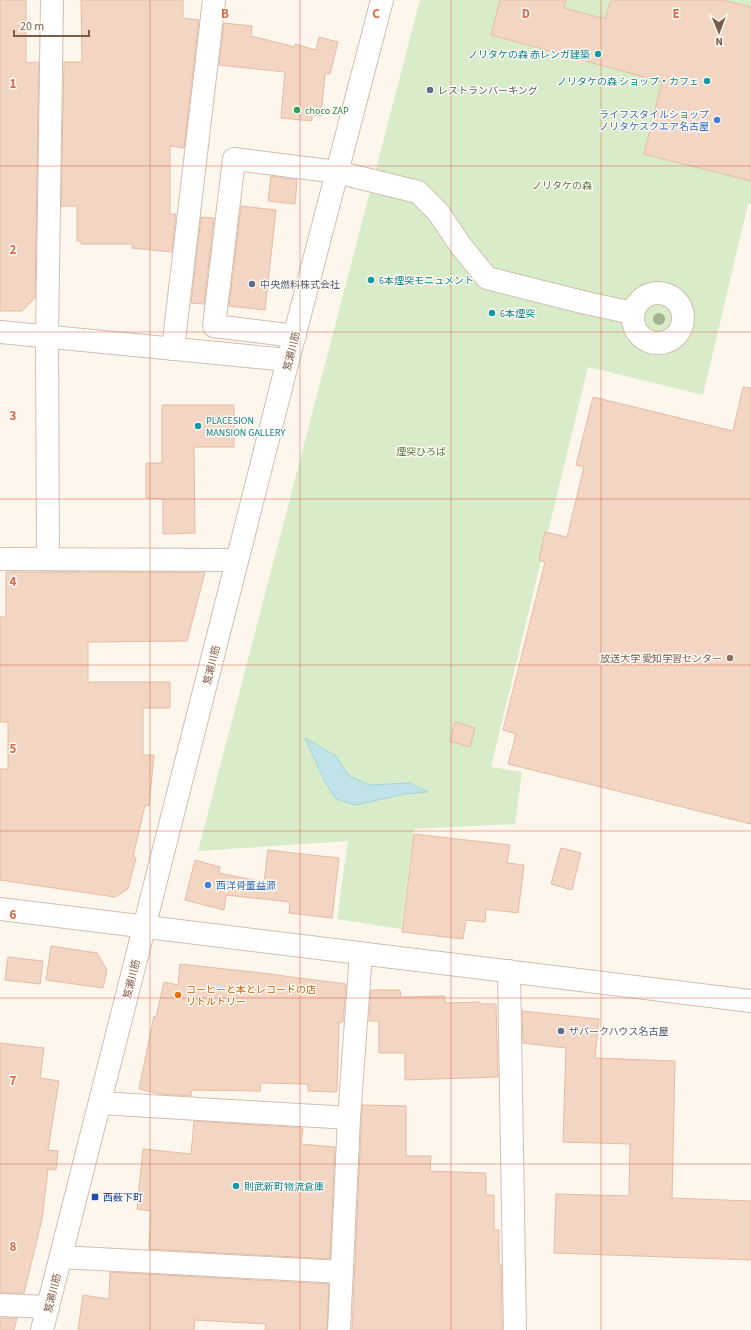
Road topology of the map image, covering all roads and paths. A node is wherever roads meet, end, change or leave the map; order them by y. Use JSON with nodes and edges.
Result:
{"nodes":[{"id":1,"x":52,"y":0,"type":"edge"},
{"id":2,"x":214,"y":0,"type":"edge"},
{"id":3,"x":382,"y":0,"type":"edge"},
{"id":4,"x":337,"y":172,"type":"junction"},
{"id":5,"x":633,"y":313,"type":"dead end"},
{"id":6,"x":0,"y":332,"type":"edge"},
{"id":7,"x":295,"y":336,"type":"junction"},
{"id":8,"x":47,"y":337,"type":"junction"},
{"id":9,"x":173,"y":349,"type":"junction"},
{"id":10,"x":288,"y":360,"type":"junction"},
{"id":11,"x":0,"y":559,"type":"edge"},
{"id":12,"x":48,"y":559,"type":"junction"},
{"id":13,"x":237,"y":560,"type":"junction"},
{"id":14,"x":0,"y":909,"type":"edge"},
{"id":15,"x":144,"y":928,"type":"junction"},
{"id":16,"x":361,"y":953,"type":"junction"},
{"id":17,"x":509,"y":971,"type":"junction"},
{"id":18,"x":751,"y":1001,"type":"edge"},
{"id":19,"x":100,"y":1104,"type":"junction"},
{"id":20,"x":349,"y":1118,"type":"junction"},
{"id":21,"x":61,"y":1257,"type":"junction"},
{"id":22,"x":342,"y":1272,"type":"junction"},
{"id":23,"x":0,"y":1305,"type":"edge"},
{"id":24,"x":48,"y":1307,"type":"junction"},
{"id":25,"x":42,"y":1330,"type":"edge"},
{"id":26,"x":339,"y":1330,"type":"edge"},
{"id":27,"x":515,"y":1330,"type":"edge"}],
"edges":[{"from":1,"to":8,"type":"street"},
{"from":2,"to":9,"type":"street"},
{"from":3,"to":4,"type":"street","name":"笈瀬川筋"},
{"from":4,"to":5,"type":"street"},
{"from":4,"to":7,"type":"street","name":"笈瀬川筋"},
{"from":4,"to":7,"type":"street"},
{"from":6,"to":8,"type":"street"},
{"from":7,"to":10,"type":"street","name":"笈瀬川筋"},
{"from":8,"to":9,"type":"street"},
{"from":8,"to":12,"type":"street"},
{"from":9,"to":10,"type":"street"},
{"from":10,"to":13,"type":"street","name":"笈瀬川筋"},
{"from":11,"to":12,"type":"street"},
{"from":12,"to":13,"type":"street"},
{"from":13,"to":15,"type":"street","name":"笈瀬川筋"},
{"from":14,"to":15,"type":"street"},
{"from":15,"to":16,"type":"street"},
{"from":15,"to":19,"type":"street","name":"笈瀬川筋"},
{"from":16,"to":17,"type":"street"},
{"from":16,"to":20,"type":"street"},
{"from":17,"to":18,"type":"street"},
{"from":17,"to":27,"type":"street"},
{"from":19,"to":20,"type":"street"},
{"from":19,"to":21,"type":"street","name":"笈瀬川筋"},
{"from":20,"to":22,"type":"street"},
{"from":21,"to":22,"type":"street"},
{"from":21,"to":24,"type":"street","name":"笈瀬川筋"},
{"from":22,"to":26,"type":"street"},
{"from":23,"to":24,"type":"street"},
{"from":24,"to":25,"type":"street","name":"笈瀬川筋"}]}
